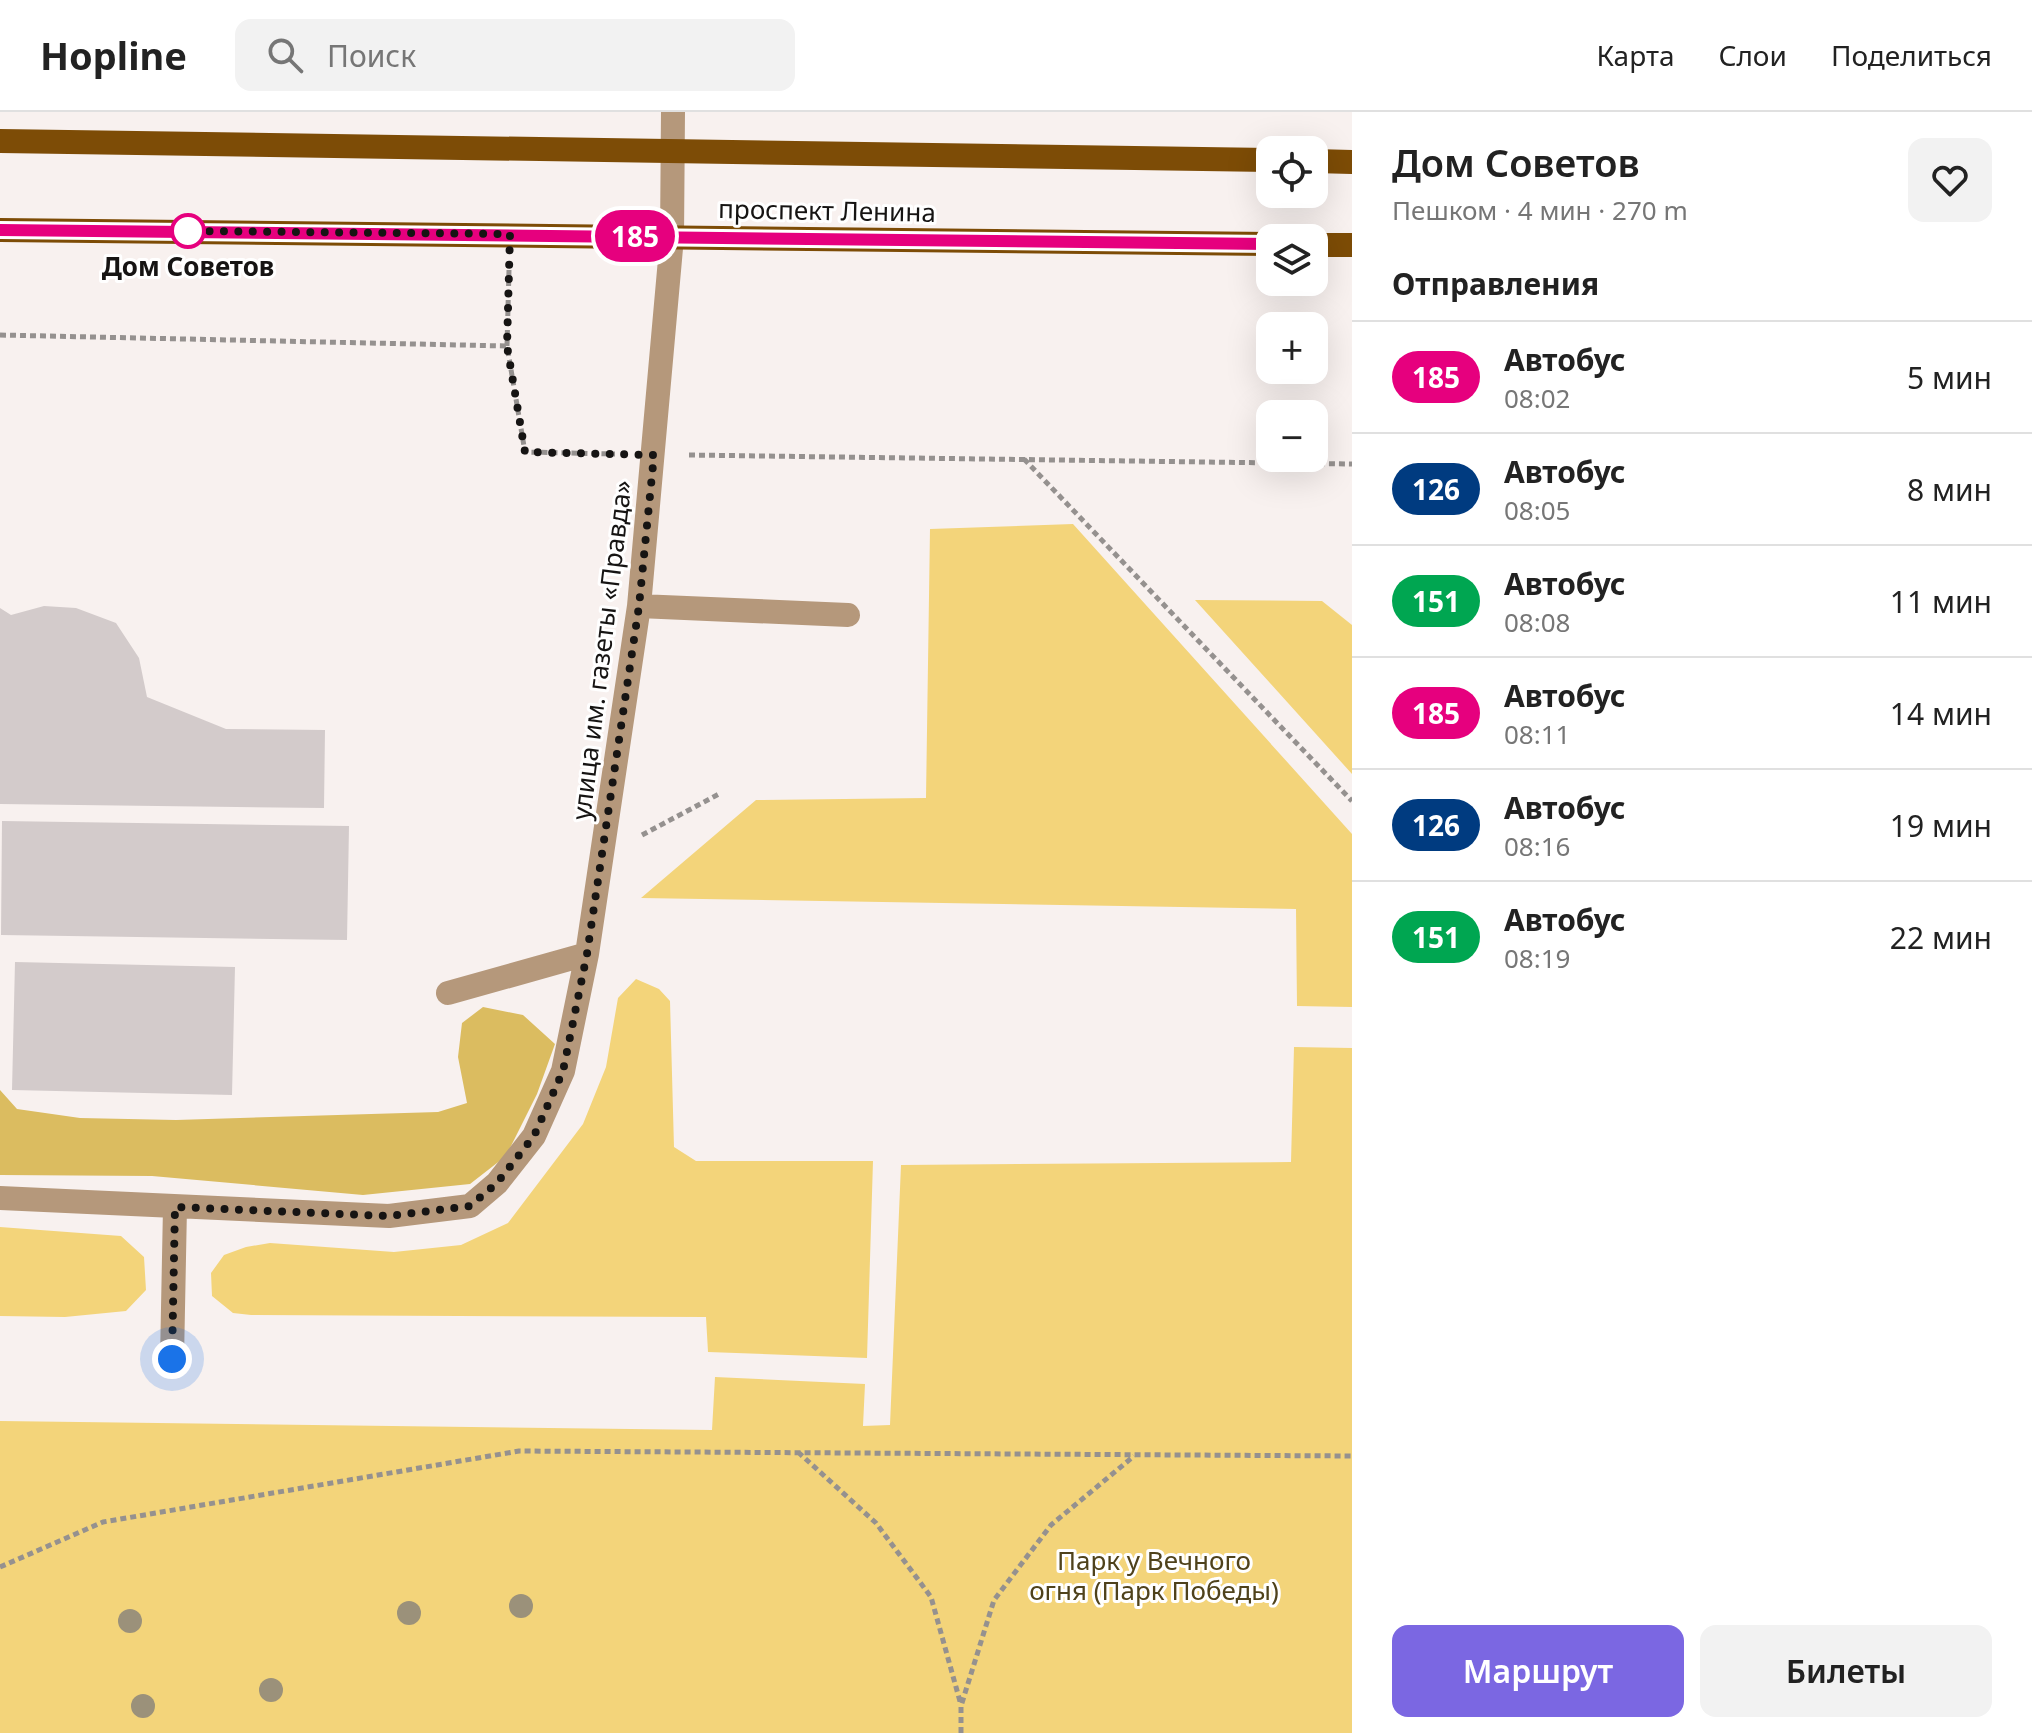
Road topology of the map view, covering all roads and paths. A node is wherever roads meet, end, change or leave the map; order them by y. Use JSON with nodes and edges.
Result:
{"nodes":[{"id":1,"x":673,"y":112,"type":"edge"},
{"id":2,"x":0,"y":141,"type":"edge"},
{"id":3,"x":673,"y":151,"type":"junction"},
{"id":4,"x":1256,"y":160,"type":"edge"},
{"id":5,"x":1328,"y":161,"type":"edge"},
{"id":6,"x":1352,"y":162,"type":"edge"},
{"id":7,"x":0,"y":230,"type":"edge"},
{"id":8,"x":510,"y":234,"type":"junction"},
{"id":9,"x":672,"y":237,"type":"junction"},
{"id":10,"x":1256,"y":244,"type":"edge"},
{"id":11,"x":1328,"y":245,"type":"edge"},
{"id":12,"x":1352,"y":245,"type":"edge"},
{"id":13,"x":0,"y":335,"type":"edge"},
{"id":14,"x":507,"y":346,"type":"junction"},
{"id":15,"x":654,"y":455,"type":"junction"},
{"id":16,"x":1024,"y":459,"type":"junction"},
{"id":17,"x":1352,"y":464,"type":"edge"},
{"id":18,"x":639,"y":606,"type":"junction"},
{"id":19,"x":848,"y":615,"type":"dead end"},
{"id":20,"x":719,"y":794,"type":"dead end"},
{"id":21,"x":1352,"y":801,"type":"edge"},
{"id":22,"x":604,"y":854,"type":"junction"},
{"id":23,"x":587,"y":954,"type":"junction"},
{"id":24,"x":448,"y":993,"type":"dead end"},
{"id":25,"x":0,"y":1198,"type":"edge"},
{"id":26,"x":175,"y":1207,"type":"junction"},
{"id":27,"x":172,"y":1359,"type":"dead end"},
{"id":28,"x":798,"y":1452,"type":"junction"},
{"id":29,"x":1135,"y":1455,"type":"junction"},
{"id":30,"x":1352,"y":1456,"type":"edge"},
{"id":31,"x":0,"y":1567,"type":"edge"},
{"id":32,"x":961,"y":1706,"type":"junction"},
{"id":33,"x":961,"y":1733,"type":"edge"}],
"edges":[{"from":1,"to":3,"type":"street","name":"улица им. газеты «Правда»"},
{"from":2,"to":3,"type":"main road"},
{"from":3,"to":4,"type":"main road"},
{"from":3,"to":9,"type":"street","name":"улица им. газеты «Правда»"},
{"from":5,"to":6,"type":"main road"},
{"from":7,"to":8,"type":"main road","name":"проспект Ленина"},
{"from":8,"to":9,"type":"main road","name":"проспект Ленина"},
{"from":8,"to":14,"type":"path"},
{"from":9,"to":10,"type":"main road","name":"проспект Ленина"},
{"from":9,"to":15,"type":"street","name":"улица им. газеты «Правда»"},
{"from":11,"to":12,"type":"main road"},
{"from":13,"to":14,"type":"path"},
{"from":14,"to":15,"type":"path"},
{"from":15,"to":16,"type":"path"},
{"from":15,"to":18,"type":"street","name":"улица им. газеты «Правда»"},
{"from":16,"to":17,"type":"path"},
{"from":16,"to":21,"type":"path"},
{"from":18,"to":19,"type":"street"},
{"from":18,"to":22,"type":"street","name":"улица им. газеты «Правда»"},
{"from":20,"to":22,"type":"path"},
{"from":22,"to":23,"type":"street","name":"улица им. газеты «Правда»"},
{"from":23,"to":24,"type":"street"},
{"from":23,"to":26,"type":"street","name":"улица им. газеты «Правда»"},
{"from":25,"to":26,"type":"street","name":"улица им. газеты «Правда»"},
{"from":26,"to":27,"type":"street"},
{"from":28,"to":29,"type":"path"},
{"from":28,"to":31,"type":"path"},
{"from":28,"to":32,"type":"path"},
{"from":29,"to":30,"type":"path"},
{"from":29,"to":32,"type":"path"},
{"from":32,"to":33,"type":"path"}]}
